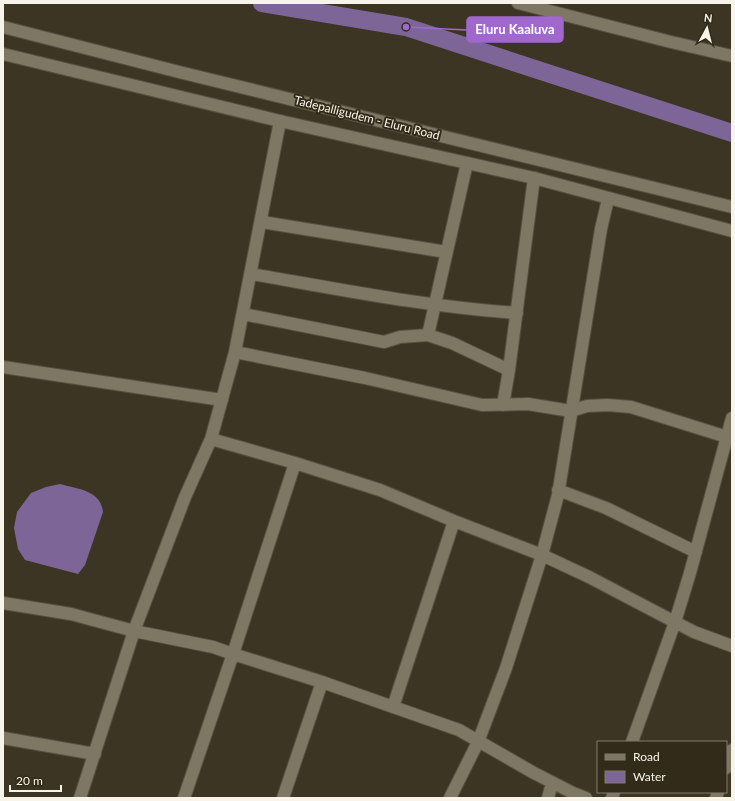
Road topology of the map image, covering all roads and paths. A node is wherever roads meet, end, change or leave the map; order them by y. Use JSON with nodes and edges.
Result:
{"nodes":[{"id":1,"x":518,"y":3,"type":"edge"},
{"id":2,"x":3,"y":27,"type":"edge"},
{"id":3,"x":3,"y":54,"type":"edge"},
{"id":4,"x":732,"y":56,"type":"edge"},
{"id":5,"x":280,"y":121,"type":"junction"},
{"id":6,"x":467,"y":163,"type":"junction"},
{"id":7,"x":534,"y":178,"type":"junction"},
{"id":8,"x":608,"y":199,"type":"junction"},
{"id":9,"x":732,"y":207,"type":"edge"},
{"id":10,"x":262,"y":222,"type":"junction"},
{"id":11,"x":732,"y":231,"type":"edge"},
{"id":12,"x":446,"y":252,"type":"junction"},
{"id":13,"x":251,"y":274,"type":"junction"},
{"id":14,"x":434,"y":304,"type":"junction"},
{"id":15,"x":517,"y":313,"type":"junction"},
{"id":16,"x":243,"y":314,"type":"junction"},
{"id":17,"x":428,"y":335,"type":"junction"},
{"id":18,"x":236,"y":352,"type":"junction"},
{"id":19,"x":3,"y":367,"type":"edge"},
{"id":20,"x":509,"y":370,"type":"junction"},
{"id":21,"x":222,"y":400,"type":"junction"},
{"id":22,"x":503,"y":405,"type":"junction"},
{"id":23,"x":571,"y":411,"type":"junction"},
{"id":24,"x":732,"y":418,"type":"edge"},
{"id":25,"x":727,"y":437,"type":"junction"},
{"id":26,"x":211,"y":439,"type":"junction"},
{"id":27,"x":295,"y":463,"type":"junction"},
{"id":28,"x":558,"y":490,"type":"junction"},
{"id":29,"x":454,"y":521,"type":"junction"},
{"id":30,"x":696,"y":552,"type":"junction"},
{"id":31,"x":542,"y":555,"type":"junction"},
{"id":32,"x":3,"y":603,"type":"edge"},
{"id":33,"x":675,"y":622,"type":"junction"},
{"id":34,"x":134,"y":631,"type":"junction"},
{"id":35,"x":732,"y":646,"type":"edge"},
{"id":36,"x":233,"y":654,"type":"junction"},
{"id":37,"x":322,"y":682,"type":"junction"},
{"id":38,"x":392,"y":707,"type":"junction"},
{"id":39,"x":3,"y":738,"type":"edge"},
{"id":40,"x":632,"y":741,"type":"edge"},
{"id":41,"x":478,"y":742,"type":"junction"},
{"id":42,"x":732,"y":750,"type":"edge"},
{"id":43,"x":95,"y":754,"type":"junction"},
{"id":44,"x":727,"y":765,"type":"edge"},
{"id":45,"x":552,"y":783,"type":"junction"},
{"id":46,"x":80,"y":798,"type":"edge"},
{"id":47,"x":184,"y":798,"type":"edge"},
{"id":48,"x":283,"y":798,"type":"edge"},
{"id":49,"x":450,"y":798,"type":"edge"},
{"id":50,"x":548,"y":798,"type":"edge"},
{"id":51,"x":586,"y":798,"type":"edge"}],
"edges":[{"from":1,"to":4,"type":"street"},
{"from":2,"to":9,"type":"street","name":"Tadepalligudem - Eluru Road"},
{"from":3,"to":5,"type":"street","name":"Tadepalligudem - Eluru Road"},
{"from":5,"to":6,"type":"street","name":"Tadepalligudem - Eluru Road"},
{"from":5,"to":10,"type":"street"},
{"from":6,"to":7,"type":"street","name":"Tadepalligudem - Eluru Road"},
{"from":6,"to":12,"type":"street"},
{"from":7,"to":8,"type":"street","name":"Tadepalligudem - Eluru Road"},
{"from":7,"to":15,"type":"street"},
{"from":8,"to":11,"type":"street","name":"Tadepalligudem - Eluru Road"},
{"from":8,"to":23,"type":"street"},
{"from":10,"to":12,"type":"street"},
{"from":10,"to":13,"type":"street"},
{"from":12,"to":14,"type":"street"},
{"from":13,"to":14,"type":"street"},
{"from":13,"to":16,"type":"street"},
{"from":14,"to":15,"type":"street"},
{"from":14,"to":17,"type":"street"},
{"from":15,"to":20,"type":"street"},
{"from":16,"to":17,"type":"street"},
{"from":16,"to":18,"type":"street"},
{"from":17,"to":20,"type":"street"},
{"from":18,"to":21,"type":"street"},
{"from":18,"to":22,"type":"street"},
{"from":19,"to":21,"type":"street"},
{"from":20,"to":22,"type":"street"},
{"from":21,"to":26,"type":"street"},
{"from":22,"to":23,"type":"street"},
{"from":23,"to":25,"type":"street"},
{"from":23,"to":28,"type":"street"},
{"from":24,"to":25,"type":"street"},
{"from":25,"to":30,"type":"street"},
{"from":26,"to":27,"type":"street"},
{"from":26,"to":34,"type":"street"},
{"from":27,"to":29,"type":"street"},
{"from":27,"to":36,"type":"street"},
{"from":28,"to":30,"type":"street"},
{"from":28,"to":31,"type":"street"},
{"from":29,"to":31,"type":"street"},
{"from":29,"to":38,"type":"street"},
{"from":30,"to":33,"type":"street"},
{"from":31,"to":33,"type":"street"},
{"from":31,"to":41,"type":"street"},
{"from":32,"to":34,"type":"street"},
{"from":33,"to":35,"type":"street"},
{"from":33,"to":40,"type":"street"},
{"from":34,"to":36,"type":"street"},
{"from":34,"to":43,"type":"street"},
{"from":36,"to":37,"type":"street"},
{"from":36,"to":47,"type":"street"},
{"from":37,"to":38,"type":"street"},
{"from":37,"to":48,"type":"street"},
{"from":38,"to":41,"type":"street"},
{"from":39,"to":43,"type":"street"},
{"from":41,"to":45,"type":"street"},
{"from":41,"to":49,"type":"street"},
{"from":42,"to":44,"type":"street"},
{"from":43,"to":46,"type":"street"},
{"from":45,"to":50,"type":"street"},
{"from":45,"to":51,"type":"street"}]}
